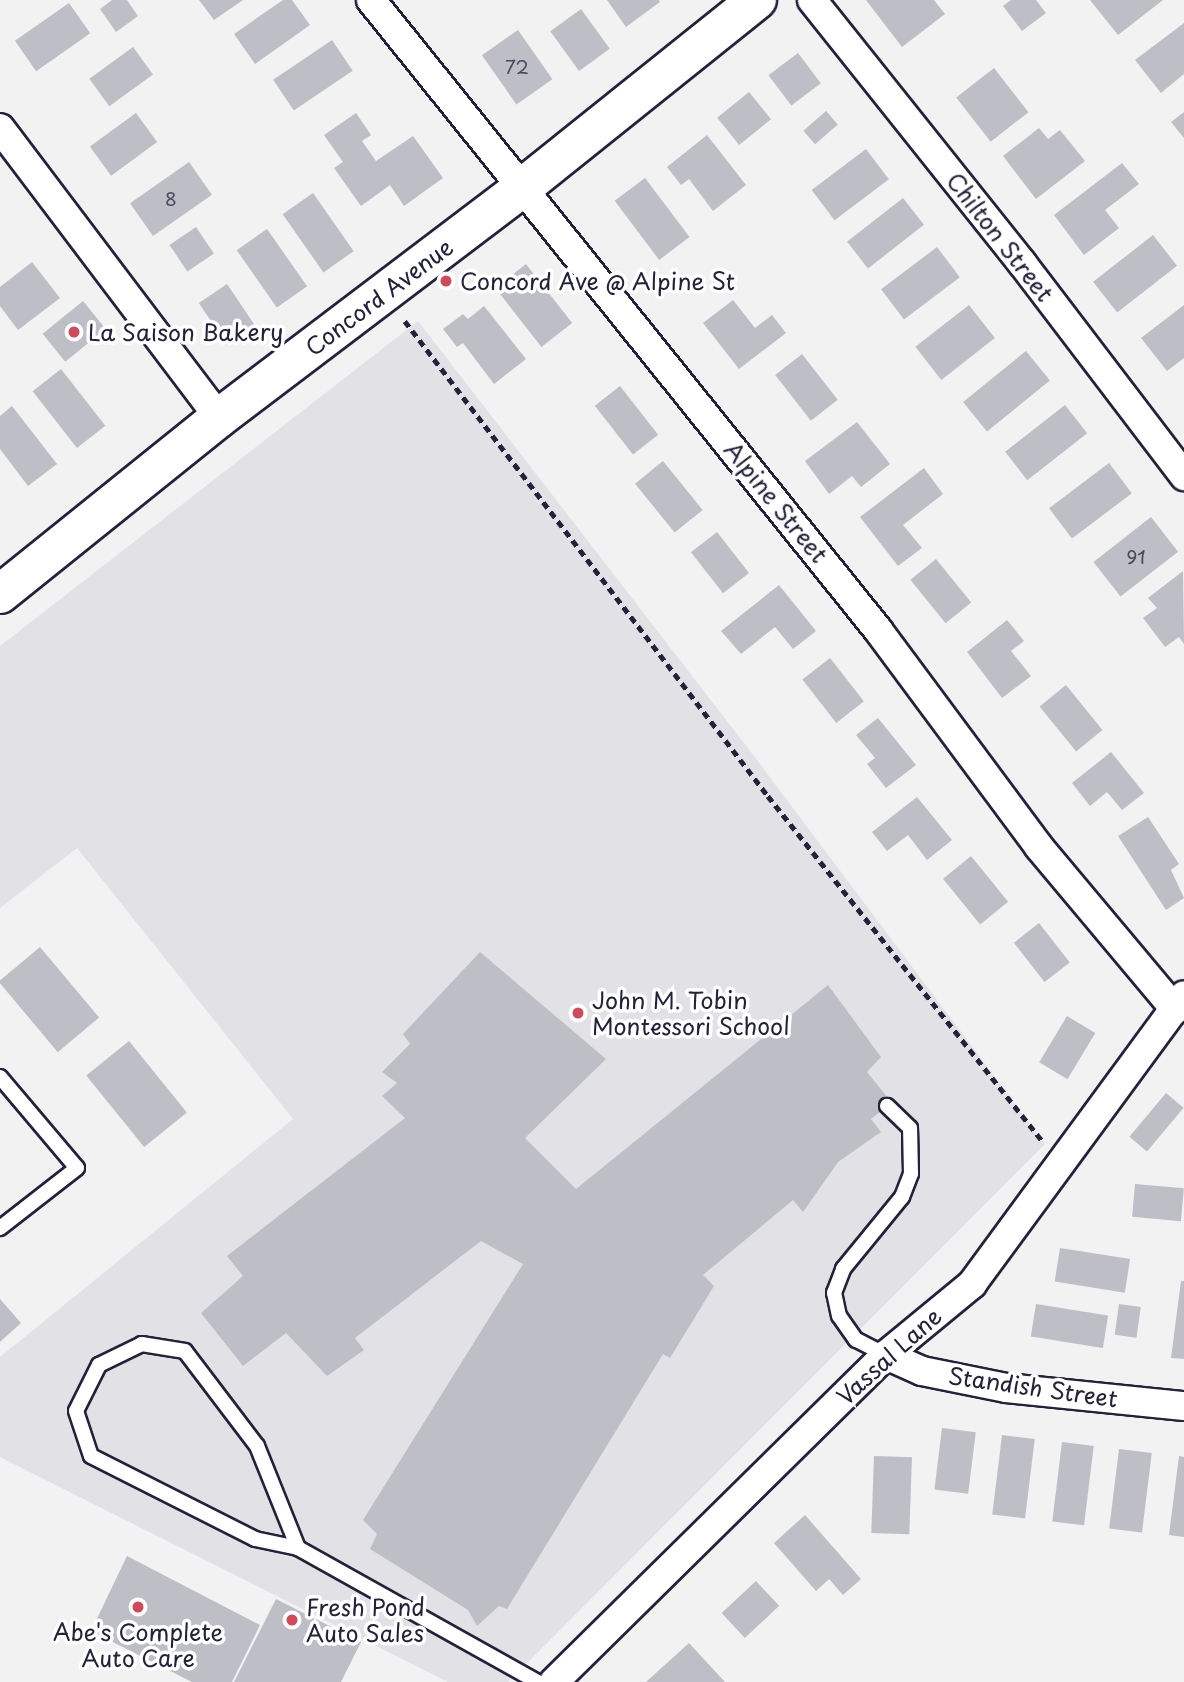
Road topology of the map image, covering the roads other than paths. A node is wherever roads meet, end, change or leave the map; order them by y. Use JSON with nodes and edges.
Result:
{"nodes":[{"id":1,"x":371,"y":0,"type":"edge"},
{"id":2,"x":757,"y":0,"type":"edge"},
{"id":3,"x":811,"y":0,"type":"edge"},
{"id":4,"x":0,"y":128,"type":"edge"},
{"id":5,"x":522,"y":188,"type":"junction"},
{"id":6,"x":219,"y":418,"type":"junction"},
{"id":7,"x":1184,"y":477,"type":"edge"},
{"id":8,"x":0,"y":594,"type":"edge"},
{"id":9,"x":1180,"y":1002,"type":"edge"},
{"id":10,"x":0,"y":1077,"type":"edge"},
{"id":11,"x":887,"y":1106,"type":"dead end"},
{"id":12,"x":0,"y":1228,"type":"edge"},
{"id":13,"x":886,"y":1355,"type":"junction"},
{"id":14,"x":1184,"y":1406,"type":"edge"},
{"id":15,"x":298,"y":1548,"type":"junction"},
{"id":16,"x":538,"y":1682,"type":"edge"},
{"id":17,"x":554,"y":1682,"type":"edge"}],
"edges":[{"from":1,"to":5,"type":"street","name":"Alpine Street"},
{"from":2,"to":5,"type":"main road","name":"Concord Avenue"},
{"from":3,"to":7,"type":"street","name":"Chilton Street"},
{"from":4,"to":6,"type":"street"},
{"from":5,"to":6,"type":"main road","name":"Concord Avenue"},
{"from":5,"to":9,"type":"street","name":"Alpine Street"},
{"from":6,"to":8,"type":"main road","name":"Concord Avenue"},
{"from":9,"to":13,"type":"street","name":"Vassal Lane"},
{"from":10,"to":12,"type":"lane"},
{"from":11,"to":13,"type":"lane"},
{"from":13,"to":14,"type":"street","name":"Standish Street"},
{"from":13,"to":17,"type":"street","name":"Vassal Lane"},
{"from":15,"to":15,"type":"lane"},
{"from":15,"to":16,"type":"lane"}]}
